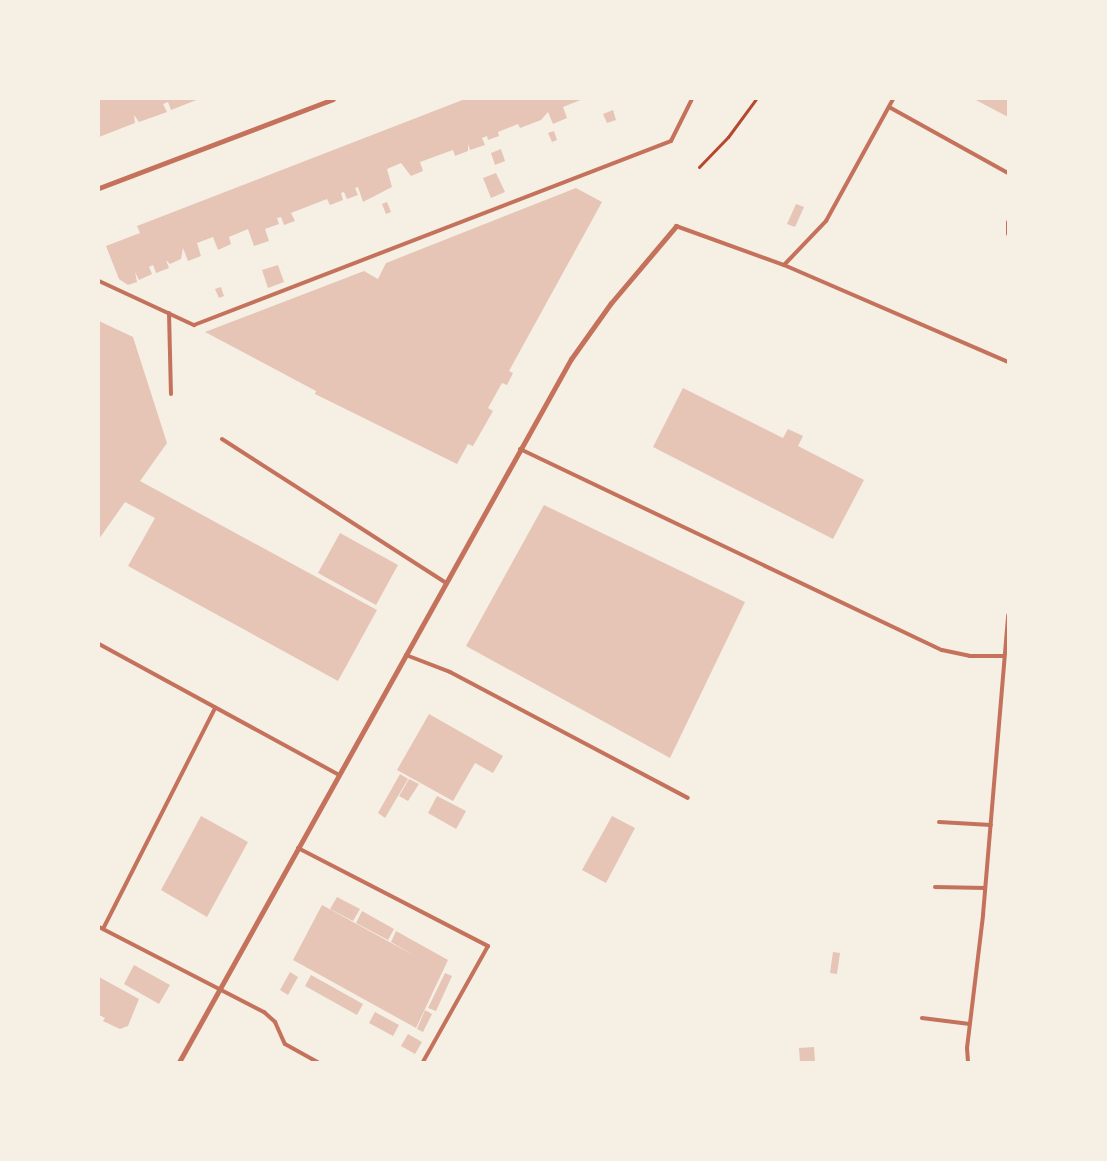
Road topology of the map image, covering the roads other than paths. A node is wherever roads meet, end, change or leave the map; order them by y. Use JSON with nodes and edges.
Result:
{"nodes":[{"id":1,"x":333,"y":99,"type":"edge"},
{"id":2,"x":692,"y":99,"type":"edge"},
{"id":3,"x":893,"y":99,"type":"edge"},
{"id":4,"x":888,"y":107,"type":"junction"},
{"id":5,"x":1008,"y":173,"type":"edge"},
{"id":6,"x":99,"y":188,"type":"edge"},
{"id":7,"x":1008,"y":222,"type":"edge"},
{"id":8,"x":676,"y":226,"type":"joint"},
{"id":9,"x":1008,"y":234,"type":"edge"},
{"id":10,"x":784,"y":265,"type":"junction"},
{"id":11,"x":99,"y":281,"type":"edge"},
{"id":12,"x":169,"y":314,"type":"junction"},
{"id":13,"x":1008,"y":362,"type":"edge"},
{"id":14,"x":172,"y":394,"type":"dead end"},
{"id":15,"x":222,"y":439,"type":"dead end"},
{"id":16,"x":520,"y":449,"type":"junction"},
{"id":17,"x":446,"y":583,"type":"junction"},
{"id":18,"x":1008,"y":615,"type":"edge"},
{"id":19,"x":99,"y":644,"type":"edge"},
{"id":20,"x":406,"y":655,"type":"junction"},
{"id":21,"x":1004,"y":656,"type":"junction"},
{"id":22,"x":215,"y":708,"type":"junction"},
{"id":23,"x":339,"y":775,"type":"junction"},
{"id":24,"x":688,"y":798,"type":"dead end"},
{"id":25,"x":940,"y":822,"type":"dead end"},
{"id":26,"x":991,"y":825,"type":"junction"},
{"id":27,"x":298,"y":848,"type":"junction"},
{"id":28,"x":935,"y":887,"type":"dead end"},
{"id":29,"x":985,"y":888,"type":"junction"},
{"id":30,"x":99,"y":927,"type":"edge"},
{"id":31,"x":104,"y":927,"type":"junction"},
{"id":32,"x":220,"y":988,"type":"junction"},
{"id":33,"x":922,"y":1018,"type":"dead end"},
{"id":34,"x":970,"y":1024,"type":"junction"},
{"id":35,"x":179,"y":1062,"type":"edge"},
{"id":36,"x":318,"y":1062,"type":"edge"},
{"id":37,"x":423,"y":1062,"type":"edge"},
{"id":38,"x":968,"y":1062,"type":"edge"}],
"edges":[{"from":1,"to":6,"type":"street"},
{"from":2,"to":12,"type":"lane"},
{"from":3,"to":4,"type":"lane"},
{"from":4,"to":5,"type":"lane"},
{"from":4,"to":10,"type":"lane"},
{"from":7,"to":9,"type":"lane"},
{"from":8,"to":10,"type":"lane"},
{"from":8,"to":16,"type":"street"},
{"from":10,"to":13,"type":"lane"},
{"from":11,"to":12,"type":"lane"},
{"from":12,"to":14,"type":"lane"},
{"from":15,"to":17,"type":"lane"},
{"from":16,"to":17,"type":"street"},
{"from":16,"to":21,"type":"lane"},
{"from":17,"to":20,"type":"street"},
{"from":18,"to":21,"type":"lane"},
{"from":19,"to":22,"type":"lane"},
{"from":20,"to":23,"type":"street"},
{"from":20,"to":24,"type":"lane"},
{"from":21,"to":26,"type":"lane"},
{"from":22,"to":23,"type":"lane"},
{"from":22,"to":31,"type":"lane"},
{"from":23,"to":27,"type":"street"},
{"from":25,"to":26,"type":"lane"},
{"from":26,"to":29,"type":"lane"},
{"from":27,"to":32,"type":"street"},
{"from":27,"to":37,"type":"lane"},
{"from":28,"to":29,"type":"lane"},
{"from":29,"to":34,"type":"lane"},
{"from":30,"to":31,"type":"lane"},
{"from":31,"to":32,"type":"lane"},
{"from":32,"to":35,"type":"street"},
{"from":32,"to":36,"type":"lane"},
{"from":33,"to":34,"type":"lane"},
{"from":34,"to":38,"type":"lane"}]}
